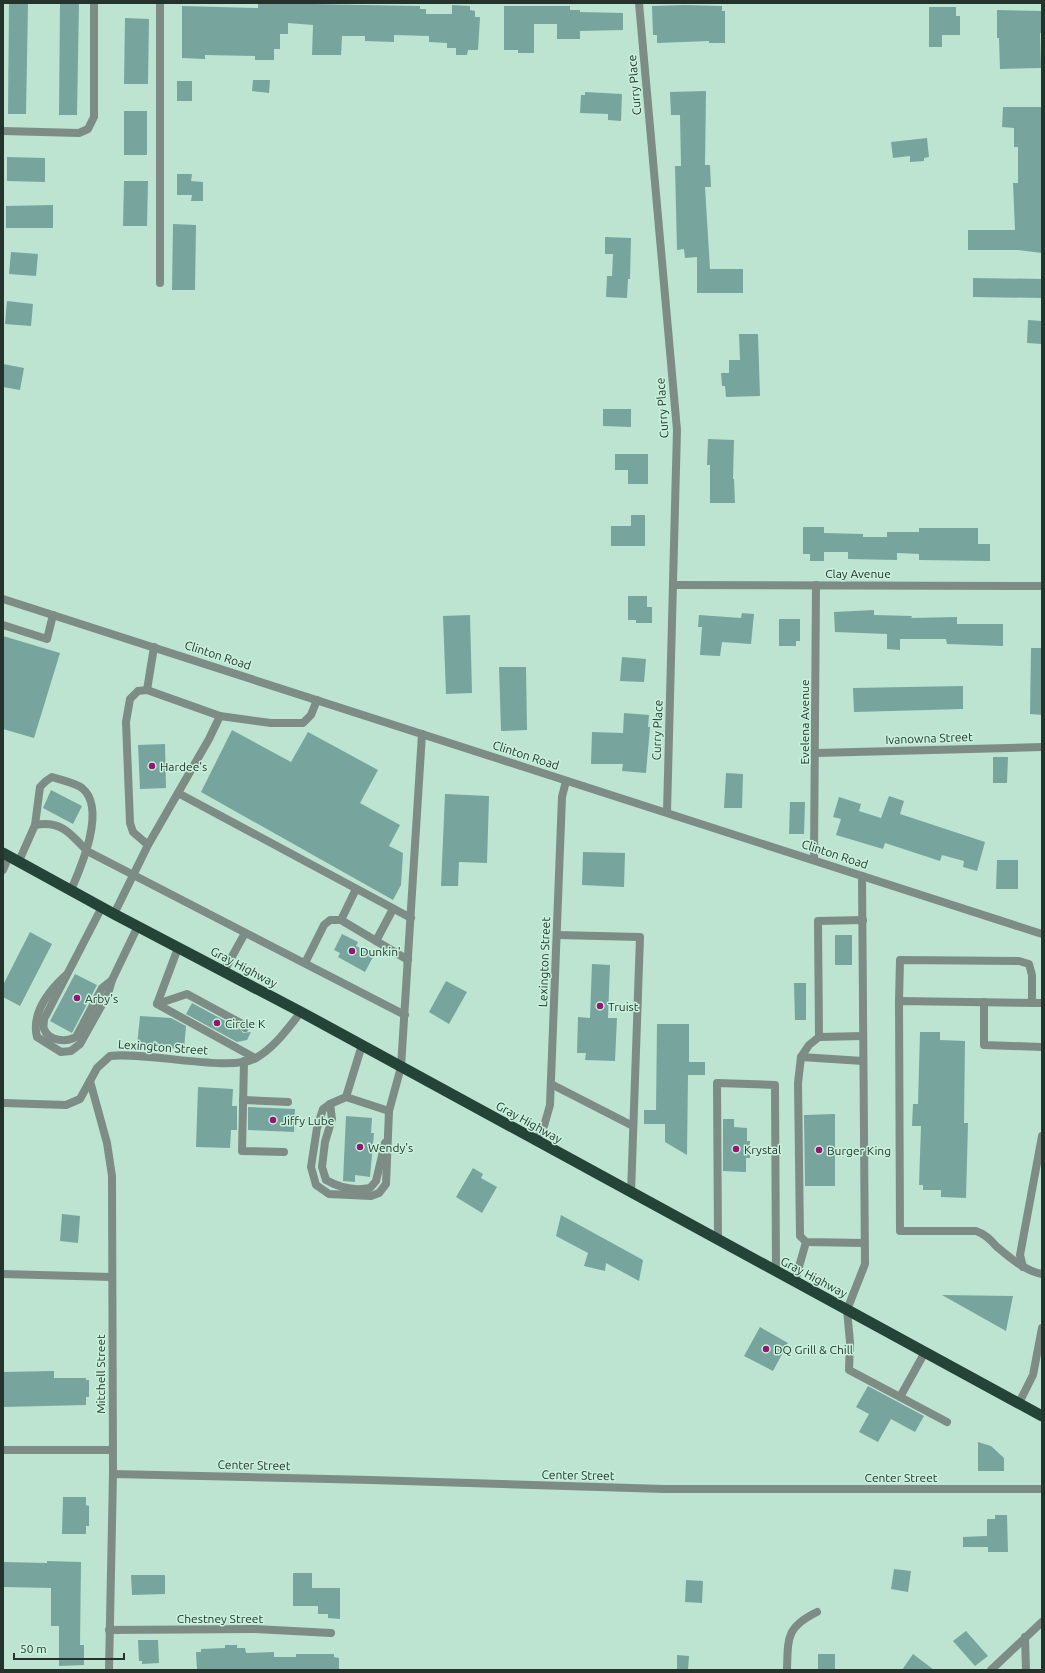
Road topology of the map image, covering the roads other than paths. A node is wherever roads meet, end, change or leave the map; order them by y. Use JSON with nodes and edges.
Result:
{"nodes":[{"id":1,"x":94,"y":3,"type":"edge"},
{"id":2,"x":160,"y":3,"type":"edge"},
{"id":3,"x":639,"y":3,"type":"edge"},
{"id":4,"x":3,"y":131,"type":"edge"},
{"id":5,"x":160,"y":282,"type":"dead end"},
{"id":6,"x":674,"y":585,"type":"junction"},
{"id":7,"x":816,"y":585,"type":"junction"},
{"id":8,"x":1042,"y":586,"type":"edge"},
{"id":9,"x":3,"y":599,"type":"edge"},
{"id":10,"x":53,"y":615,"type":"junction"},
{"id":11,"x":3,"y":626,"type":"edge"},
{"id":12,"x":154,"y":647,"type":"junction"},
{"id":13,"x":147,"y":690,"type":"junction"},
{"id":14,"x":317,"y":700,"type":"junction"},
{"id":15,"x":220,"y":716,"type":"junction"},
{"id":16,"x":422,"y":734,"type":"junction"},
{"id":17,"x":1042,"y":747,"type":"edge"},
{"id":18,"x":816,"y":753,"type":"junction"},
{"id":19,"x":566,"y":781,"type":"junction"},
{"id":20,"x":178,"y":793,"type":"junction"},
{"id":21,"x":667,"y":812,"type":"junction"},
{"id":22,"x":35,"y":825,"type":"junction"},
{"id":23,"x":148,"y":845,"type":"junction"},
{"id":24,"x":87,"y":851,"type":"junction"},
{"id":25,"x":10,"y":857,"type":"edge"},
{"id":26,"x":814,"y":859,"type":"junction"},
{"id":27,"x":3,"y":870,"type":"edge"},
{"id":28,"x":133,"y":875,"type":"junction"},
{"id":29,"x":862,"y":876,"type":"junction"},
{"id":30,"x":356,"y":889,"type":"junction"},
{"id":31,"x":71,"y":890,"type":"junction"},
{"id":32,"x":102,"y":907,"type":"junction"},
{"id":33,"x":393,"y":909,"type":"junction"},
{"id":34,"x":114,"y":914,"type":"junction"},
{"id":35,"x":411,"y":918,"type":"junction"},
{"id":36,"x":341,"y":920,"type":"junction"},
{"id":37,"x":863,"y":920,"type":"junction"},
{"id":38,"x":138,"y":926,"type":"junction"},
{"id":39,"x":245,"y":933,"type":"junction"},
{"id":40,"x":1042,"y":934,"type":"edge"},
{"id":41,"x":557,"y":935,"type":"junction"},
{"id":42,"x":376,"y":940,"type":"junction"},
{"id":43,"x":178,"y":948,"type":"junction"},
{"id":44,"x":408,"y":960,"type":"junction"},
{"id":45,"x":305,"y":963,"type":"junction"},
{"id":46,"x":224,"y":972,"type":"junction"},
{"id":47,"x":899,"y":1001,"type":"junction"},
{"id":48,"x":984,"y":1002,"type":"junction"},
{"id":49,"x":1032,"y":1003,"type":"junction"},
{"id":50,"x":1042,"y":1003,"type":"edge"},
{"id":51,"x":157,"y":1004,"type":"junction"},
{"id":52,"x":302,"y":1012,"type":"junction"},
{"id":53,"x":405,"y":1015,"type":"junction"},
{"id":54,"x":245,"y":1028,"type":"dead end"},
{"id":55,"x":819,"y":1036,"type":"junction"},
{"id":56,"x":863,"y":1036,"type":"junction"},
{"id":57,"x":362,"y":1045,"type":"junction"},
{"id":58,"x":1042,"y":1047,"type":"edge"},
{"id":59,"x":802,"y":1057,"type":"junction"},
{"id":60,"x":256,"y":1058,"type":"junction"},
{"id":61,"x":244,"y":1061,"type":"junction"},
{"id":62,"x":863,"y":1061,"type":"junction"},
{"id":63,"x":401,"y":1067,"type":"junction"},
{"id":64,"x":90,"y":1081,"type":"junction"},
{"id":65,"x":551,"y":1084,"type":"junction"},
{"id":66,"x":346,"y":1097,"type":"junction"},
{"id":67,"x":243,"y":1100,"type":"junction"},
{"id":68,"x":288,"y":1102,"type":"dead end"},
{"id":69,"x":3,"y":1104,"type":"edge"},
{"id":70,"x":330,"y":1104,"type":"junction"},
{"id":71,"x":389,"y":1111,"type":"junction"},
{"id":72,"x":633,"y":1126,"type":"junction"},
{"id":73,"x":388,"y":1131,"type":"junction"},
{"id":74,"x":1042,"y":1136,"type":"edge"},
{"id":75,"x":535,"y":1141,"type":"junction"},
{"id":76,"x":284,"y":1152,"type":"dead end"},
{"id":77,"x":632,"y":1193,"type":"junction"},
{"id":78,"x":718,"y":1240,"type":"junction"},
{"id":79,"x":806,"y":1242,"type":"junction"},
{"id":80,"x":864,"y":1243,"type":"junction"},
{"id":81,"x":1023,"y":1266,"type":"junction"},
{"id":82,"x":776,"y":1272,"type":"junction"},
{"id":83,"x":3,"y":1274,"type":"edge"},
{"id":84,"x":1042,"y":1274,"type":"edge"},
{"id":85,"x":112,"y":1277,"type":"junction"},
{"id":86,"x":795,"y":1281,"type":"junction"},
{"id":87,"x":847,"y":1310,"type":"junction"},
{"id":88,"x":1042,"y":1328,"type":"edge"},
{"id":89,"x":1041,"y":1342,"type":"edge"},
{"id":90,"x":925,"y":1352,"type":"junction"},
{"id":91,"x":900,"y":1397,"type":"junction"},
{"id":92,"x":1019,"y":1403,"type":"junction"},
{"id":93,"x":1042,"y":1416,"type":"edge"},
{"id":94,"x":947,"y":1422,"type":"dead end"},
{"id":95,"x":3,"y":1450,"type":"edge"},
{"id":96,"x":112,"y":1450,"type":"junction"},
{"id":97,"x":113,"y":1474,"type":"junction"},
{"id":98,"x":1042,"y":1489,"type":"edge"},
{"id":99,"x":817,"y":1612,"type":"dead end"},
{"id":100,"x":1042,"y":1622,"type":"edge"},
{"id":101,"x":109,"y":1630,"type":"junction"},
{"id":102,"x":331,"y":1633,"type":"dead end"},
{"id":103,"x":1025,"y":1637,"type":"junction"},
{"id":104,"x":109,"y":1670,"type":"edge"},
{"id":105,"x":787,"y":1670,"type":"edge"},
{"id":106,"x":991,"y":1670,"type":"edge"},
{"id":107,"x":1026,"y":1670,"type":"edge"}],
"edges":[{"from":1,"to":4,"type":"street"},
{"from":2,"to":5,"type":"street"},
{"from":3,"to":6,"type":"street","name":"Curry Place"},
{"from":6,"to":7,"type":"street","name":"Clay Avenue"},
{"from":6,"to":21,"type":"street","name":"Curry Place"},
{"from":7,"to":8,"type":"street","name":"Clay Avenue"},
{"from":7,"to":18,"type":"street","name":"Evelena Avenue"},
{"from":9,"to":10,"type":"street","name":"Clinton Road"},
{"from":10,"to":11,"type":"street"},
{"from":10,"to":12,"type":"street","name":"Clinton Road"},
{"from":12,"to":13,"type":"street"},
{"from":12,"to":14,"type":"street","name":"Clinton Road"},
{"from":13,"to":15,"type":"street"},
{"from":13,"to":23,"type":"street"},
{"from":14,"to":15,"type":"street"},
{"from":14,"to":16,"type":"street","name":"Clinton Road"},
{"from":15,"to":20,"type":"street"},
{"from":16,"to":19,"type":"street","name":"Clinton Road"},
{"from":16,"to":35,"type":"street"},
{"from":17,"to":18,"type":"street","name":"Ivanowna Street"},
{"from":18,"to":26,"type":"street","name":"Evelena Avenue"},
{"from":19,"to":21,"type":"street","name":"Clinton Road"},
{"from":19,"to":41,"type":"street","name":"Lexington Street"},
{"from":20,"to":23,"type":"street"},
{"from":20,"to":30,"type":"street"},
{"from":21,"to":26,"type":"street","name":"Clinton Road"},
{"from":22,"to":24,"type":"street"},
{"from":22,"to":24,"type":"street"},
{"from":22,"to":25,"type":"street"},
{"from":23,"to":28,"type":"street"},
{"from":24,"to":28,"type":"street"},
{"from":24,"to":31,"type":"street"},
{"from":25,"to":27,"type":"street"},
{"from":25,"to":31,"type":"highway","name":"Gray Highway"},
{"from":26,"to":29,"type":"street","name":"Clinton Road"},
{"from":28,"to":34,"type":"street"},
{"from":28,"to":39,"type":"street"},
{"from":29,"to":37,"type":"street"},
{"from":29,"to":40,"type":"street","name":"Clinton Road"},
{"from":30,"to":33,"type":"street"},
{"from":30,"to":36,"type":"street"},
{"from":31,"to":32,"type":"highway","name":"Gray Highway"},
{"from":32,"to":34,"type":"highway","name":"Gray Highway"},
{"from":32,"to":38,"type":"street"},
{"from":33,"to":35,"type":"street"},
{"from":33,"to":42,"type":"street"},
{"from":34,"to":38,"type":"highway","name":"Gray Highway"},
{"from":35,"to":44,"type":"street"},
{"from":36,"to":42,"type":"street"},
{"from":36,"to":45,"type":"street"},
{"from":37,"to":55,"type":"street"},
{"from":37,"to":56,"type":"street"},
{"from":38,"to":43,"type":"highway","name":"Gray Highway"},
{"from":39,"to":45,"type":"street"},
{"from":39,"to":46,"type":"street"},
{"from":41,"to":65,"type":"street","name":"Lexington Street"},
{"from":41,"to":72,"type":"street"},
{"from":42,"to":44,"type":"street"},
{"from":43,"to":46,"type":"highway","name":"Gray Highway"},
{"from":43,"to":51,"type":"street"},
{"from":44,"to":53,"type":"street"},
{"from":45,"to":53,"type":"street"},
{"from":46,"to":52,"type":"highway","name":"Gray Highway"},
{"from":47,"to":48,"type":"street"},
{"from":47,"to":49,"type":"street"},
{"from":47,"to":81,"type":"street"},
{"from":48,"to":49,"type":"street"},
{"from":48,"to":58,"type":"street"},
{"from":49,"to":50,"type":"street"},
{"from":51,"to":54,"type":"street"},
{"from":51,"to":60,"type":"street"},
{"from":52,"to":57,"type":"highway","name":"Gray Highway"},
{"from":52,"to":60,"type":"street","name":"Lexington Street"},
{"from":53,"to":63,"type":"street"},
{"from":55,"to":56,"type":"street"},
{"from":55,"to":59,"type":"street"},
{"from":56,"to":62,"type":"street"},
{"from":57,"to":63,"type":"highway","name":"Gray Highway"},
{"from":57,"to":66,"type":"street"},
{"from":59,"to":62,"type":"street"},
{"from":59,"to":79,"type":"street"},
{"from":60,"to":61,"type":"street","name":"Lexington Street"},
{"from":61,"to":64,"type":"street","name":"Lexington Street"},
{"from":61,"to":67,"type":"street"},
{"from":62,"to":80,"type":"street"},
{"from":63,"to":71,"type":"street"},
{"from":63,"to":75,"type":"highway","name":"Gray Highway"},
{"from":64,"to":69,"type":"street","name":"Lexington Street"},
{"from":64,"to":85,"type":"street","name":"Mitchell Street"},
{"from":65,"to":72,"type":"street"},
{"from":65,"to":75,"type":"street","name":"Lexington Street"},
{"from":66,"to":70,"type":"street"},
{"from":66,"to":71,"type":"street"},
{"from":67,"to":68,"type":"street"},
{"from":67,"to":76,"type":"street"},
{"from":70,"to":73,"type":"street"},
{"from":70,"to":73,"type":"street"},
{"from":71,"to":73,"type":"street"},
{"from":72,"to":77,"type":"street"},
{"from":74,"to":81,"type":"street"},
{"from":75,"to":77,"type":"highway","name":"Gray Highway"},
{"from":77,"to":78,"type":"highway","name":"Gray Highway"},
{"from":78,"to":82,"type":"highway","name":"Gray Highway"},
{"from":78,"to":82,"type":"street"},
{"from":79,"to":80,"type":"street"},
{"from":79,"to":86,"type":"street"},
{"from":80,"to":87,"type":"street"},
{"from":81,"to":84,"type":"street"},
{"from":82,"to":86,"type":"highway","name":"Gray Highway"},
{"from":83,"to":85,"type":"street"},
{"from":85,"to":96,"type":"street","name":"Mitchell Street"},
{"from":86,"to":87,"type":"highway","name":"Gray Highway"},
{"from":87,"to":90,"type":"highway","name":"Gray Highway"},
{"from":87,"to":91,"type":"street"},
{"from":88,"to":89,"type":"street"},
{"from":89,"to":92,"type":"street"},
{"from":90,"to":91,"type":"street"},
{"from":90,"to":92,"type":"highway","name":"Gray Highway"},
{"from":91,"to":94,"type":"street"},
{"from":92,"to":93,"type":"highway","name":"Gray Highway"},
{"from":95,"to":96,"type":"street"},
{"from":96,"to":97,"type":"street","name":"Mitchell Street"},
{"from":97,"to":98,"type":"street","name":"Center Street"},
{"from":97,"to":101,"type":"street","name":"Mitchell Street"},
{"from":99,"to":105,"type":"street"},
{"from":100,"to":103,"type":"street"},
{"from":101,"to":102,"type":"street","name":"Chestney Street"},
{"from":101,"to":104,"type":"street","name":"Mitchell Street"},
{"from":103,"to":106,"type":"street"},
{"from":103,"to":107,"type":"street"}]}
